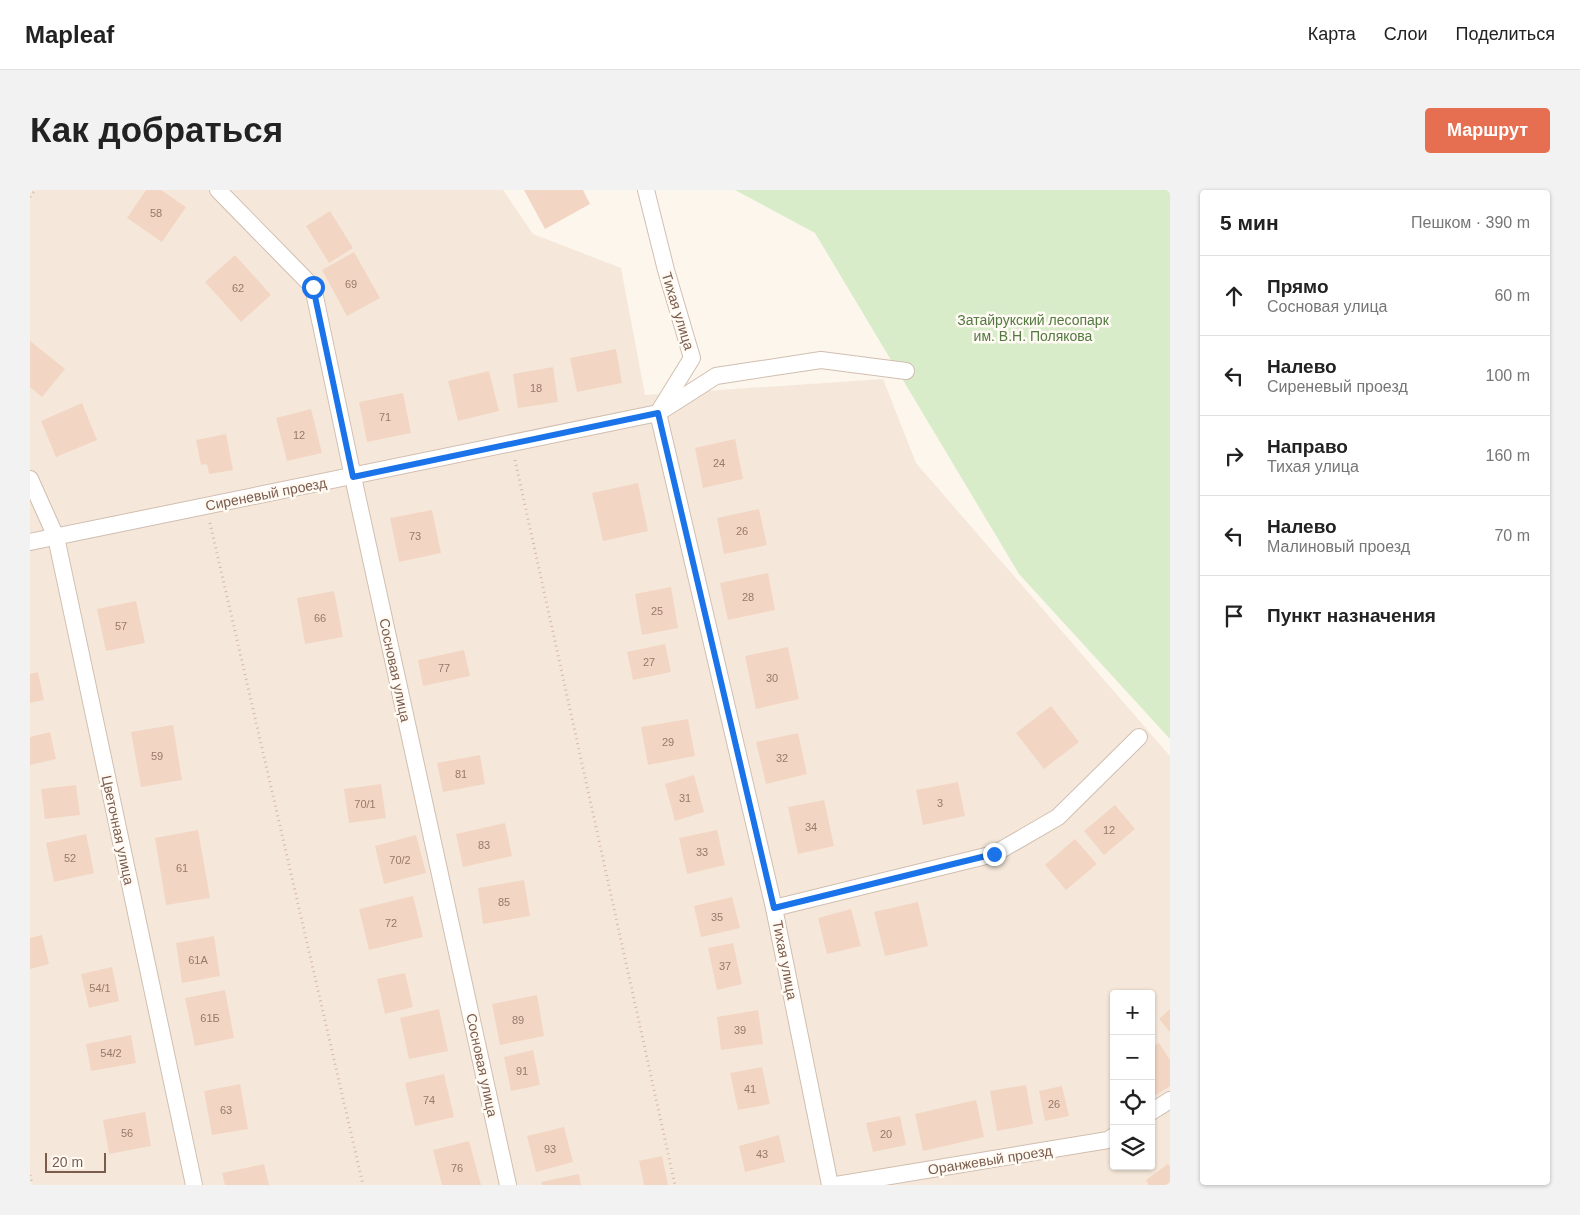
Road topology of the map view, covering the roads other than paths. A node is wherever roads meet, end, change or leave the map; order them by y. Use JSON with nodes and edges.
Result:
{"nodes":[{"id":1,"x":218,"y":190,"type":"edge"},
{"id":2,"x":646,"y":190,"type":"edge"},
{"id":3,"x":906,"y":371,"type":"dead end"},
{"id":4,"x":658,"y":413,"type":"junction"},
{"id":5,"x":353,"y":477,"type":"junction"},
{"id":6,"x":30,"y":479,"type":"edge"},
{"id":7,"x":56,"y":537,"type":"junction"},
{"id":8,"x":30,"y":542,"type":"edge"},
{"id":9,"x":1139,"y":737,"type":"dead end"},
{"id":10,"x":774,"y":908,"type":"junction"},
{"id":11,"x":1170,"y":1100,"type":"edge"},
{"id":12,"x":1155,"y":1109,"type":"edge"},
{"id":13,"x":1110,"y":1139,"type":"edge"},
{"id":14,"x":194,"y":1185,"type":"edge"},
{"id":15,"x":508,"y":1185,"type":"edge"},
{"id":16,"x":830,"y":1185,"type":"edge"},
{"id":17,"x":836,"y":1185,"type":"edge"}],
"edges":[{"from":1,"to":5,"type":"street","name":"Сосновая улица"},
{"from":2,"to":4,"type":"street","name":"Тихая улица"},
{"from":3,"to":4,"type":"street","name":"Сиреневый проезд"},
{"from":4,"to":5,"type":"street","name":"Сиреневый проезд"},
{"from":4,"to":10,"type":"street","name":"Тихая улица"},
{"from":5,"to":7,"type":"street","name":"Сиреневый проезд"},
{"from":5,"to":15,"type":"street","name":"Сосновая улица"},
{"from":6,"to":7,"type":"street","name":"Цветочная улица"},
{"from":7,"to":8,"type":"street","name":"Сиреневый проезд"},
{"from":7,"to":14,"type":"street","name":"Цветочная улица"},
{"from":9,"to":10,"type":"street"},
{"from":10,"to":16,"type":"street","name":"Тихая улица"},
{"from":11,"to":12,"type":"street"},
{"from":13,"to":17,"type":"street","name":"Оранжевый проезд"}]}
